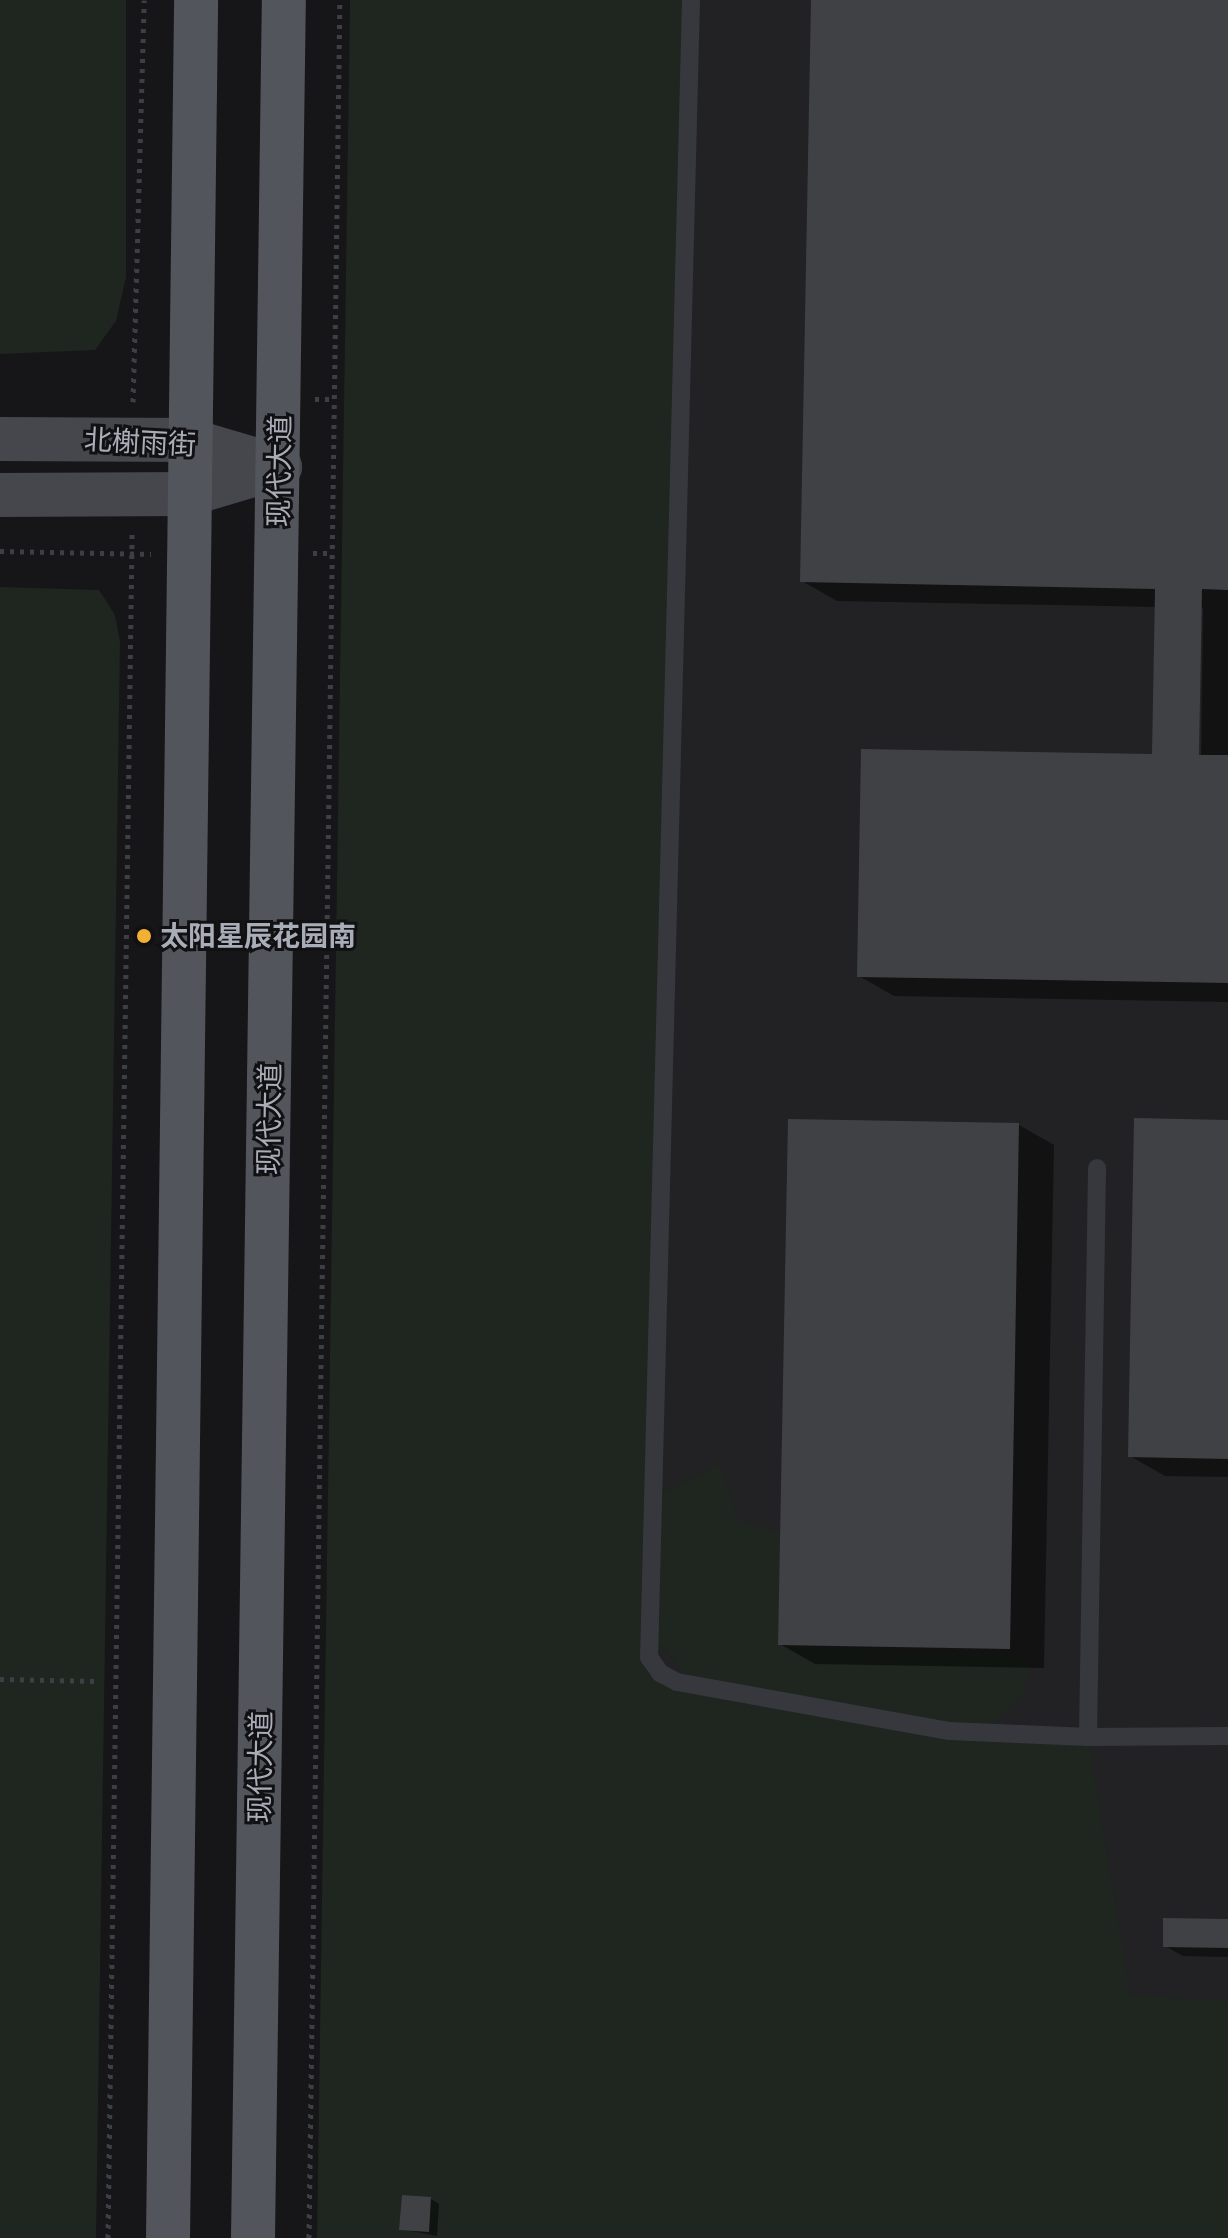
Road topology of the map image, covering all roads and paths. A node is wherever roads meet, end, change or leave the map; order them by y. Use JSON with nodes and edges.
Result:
{"nodes":[{"id":1,"x":144,"y":0,"type":"edge"},
{"id":2,"x":196,"y":0,"type":"edge"},
{"id":3,"x":284,"y":0,"type":"edge"},
{"id":4,"x":340,"y":0,"type":"edge"},
{"id":5,"x":691,"y":0,"type":"edge"},
{"id":6,"x":0,"y":439,"type":"edge"},
{"id":7,"x":134,"y":439,"type":"junction"},
{"id":8,"x":189,"y":440,"type":"junction"},
{"id":9,"x":280,"y":467,"type":"junction"},
{"id":10,"x":189,"y":494,"type":"junction"},
{"id":11,"x":0,"y":495,"type":"edge"},
{"id":12,"x":133,"y":495,"type":"junction"},
{"id":13,"x":1097,"y":1168,"type":"dead end"},
{"id":14,"x":0,"y":1679,"type":"edge"},
{"id":15,"x":97,"y":1681,"type":"dead end"},
{"id":16,"x":1228,"y":1736,"type":"edge"},
{"id":17,"x":1088,"y":1737,"type":"junction"},
{"id":18,"x":108,"y":2238,"type":"edge"},
{"id":19,"x":168,"y":2238,"type":"edge"},
{"id":20,"x":253,"y":2238,"type":"edge"},
{"id":21,"x":309,"y":2238,"type":"edge"}],
"edges":[{"from":1,"to":7,"type":"path"},
{"from":2,"to":8,"type":"main road"},
{"from":3,"to":9,"type":"main road","name":"现代大道"},
{"from":4,"to":21,"type":"path"},
{"from":5,"to":17,"type":"lane"},
{"from":6,"to":7,"type":"main road","name":"北榭雨街"},
{"from":7,"to":8,"type":"main road","name":"北榭雨街"},
{"from":8,"to":9,"type":"main road","name":"北榭雨街"},
{"from":8,"to":10,"type":"main road"},
{"from":9,"to":10,"type":"main road","name":"北榭雨街"},
{"from":9,"to":20,"type":"main road","name":"现代大道"},
{"from":10,"to":12,"type":"main road","name":"北榭雨街"},
{"from":10,"to":19,"type":"main road"},
{"from":11,"to":12,"type":"main road","name":"北榭雨街"},
{"from":12,"to":18,"type":"path"},
{"from":13,"to":17,"type":"lane"},
{"from":14,"to":15,"type":"path"},
{"from":16,"to":17,"type":"lane"}]}
